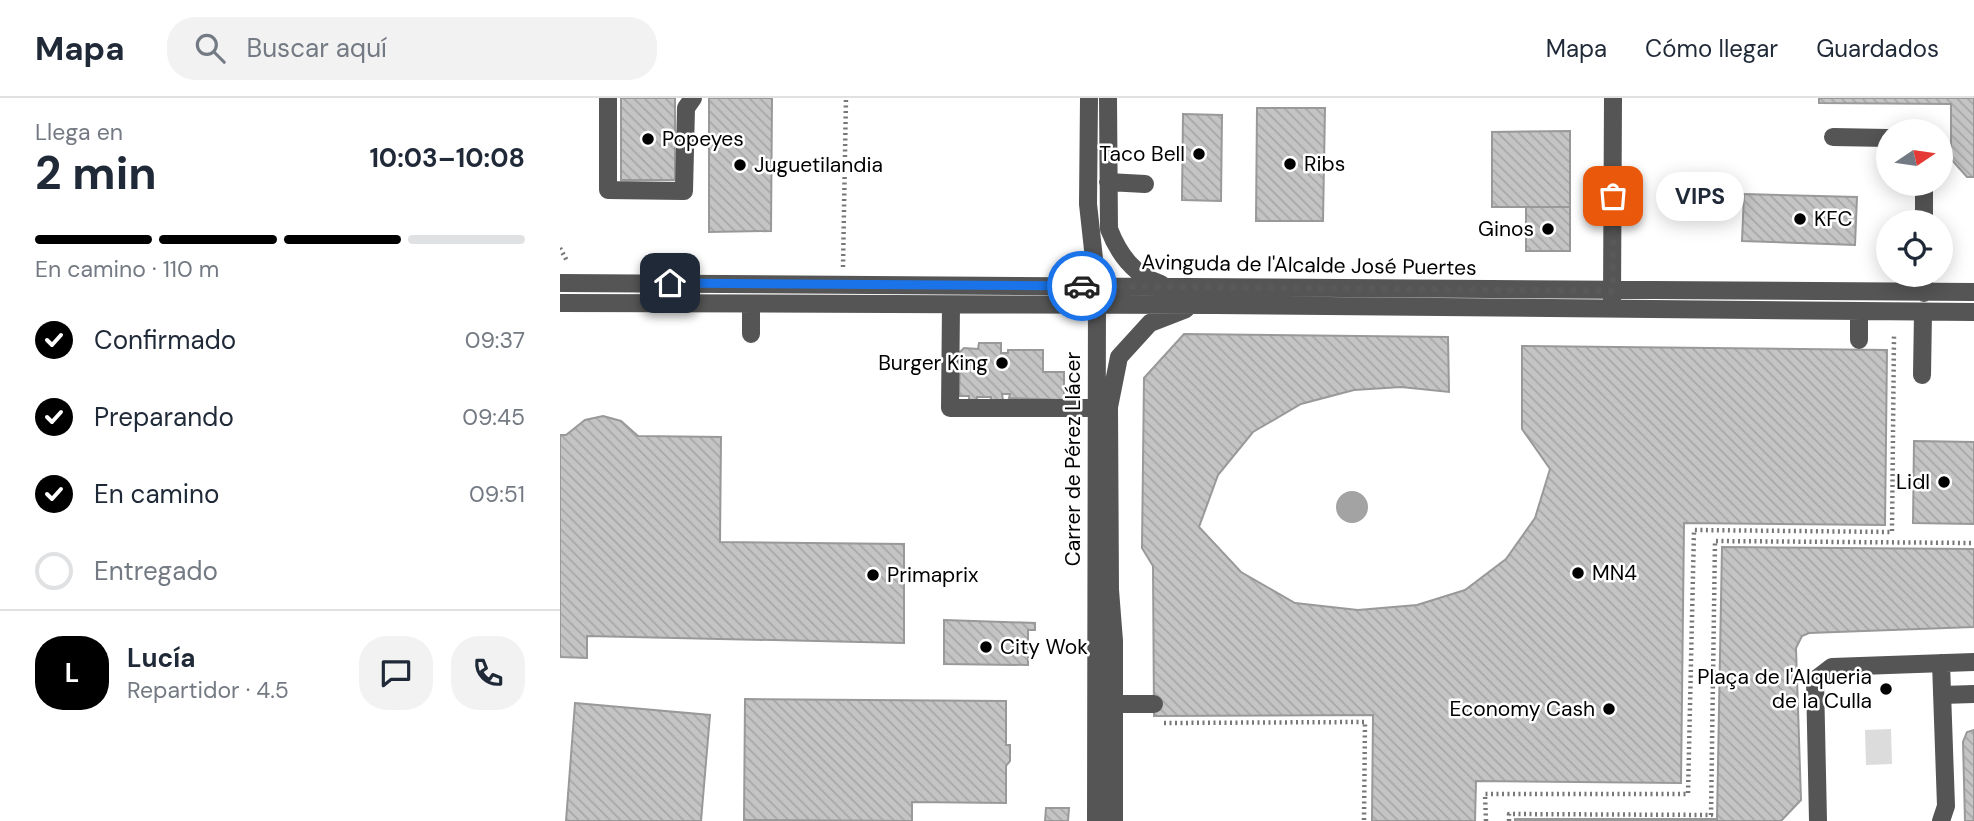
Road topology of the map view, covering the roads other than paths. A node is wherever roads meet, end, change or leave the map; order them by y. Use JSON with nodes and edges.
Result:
{"nodes":[{"id":1,"x":608,"y":98,"type":"edge"},
{"id":2,"x":693,"y":98,"type":"edge"},
{"id":3,"x":1089,"y":98,"type":"edge"},
{"id":4,"x":1108,"y":98,"type":"edge"},
{"id":5,"x":1613,"y":98,"type":"edge"},
{"id":6,"x":1832,"y":137,"type":"dead end"},
{"id":7,"x":1876,"y":138,"type":"edge"},
{"id":8,"x":1108,"y":182,"type":"junction"},
{"id":9,"x":1145,"y":184,"type":"dead end"},
{"id":10,"x":561,"y":280,"type":"edge"},
{"id":11,"x":1876,"y":285,"type":"edge"},
{"id":12,"x":1097,"y":286,"type":"junction"},
{"id":13,"x":1168,"y":287,"type":"junction"},
{"id":14,"x":1943,"y":287,"type":"edge"},
{"id":15,"x":1613,"y":291,"type":"junction"},
{"id":16,"x":1974,"y":292,"type":"edge"},
{"id":17,"x":560,"y":303,"type":"edge"},
{"id":18,"x":751,"y":304,"type":"junction"},
{"id":19,"x":951,"y":305,"type":"junction"},
{"id":20,"x":1196,"y":305,"type":"junction"},
{"id":21,"x":1096,"y":306,"type":"junction"},
{"id":22,"x":1612,"y":310,"type":"junction"},
{"id":23,"x":1859,"y":312,"type":"junction"},
{"id":24,"x":1974,"y":312,"type":"edge"},
{"id":25,"x":1923,"y":313,"type":"junction"},
{"id":26,"x":751,"y":334,"type":"dead end"},
{"id":27,"x":1859,"y":340,"type":"dead end"},
{"id":28,"x":1922,"y":374,"type":"dead end"},
{"id":29,"x":1095,"y":408,"type":"junction"},
{"id":30,"x":1974,"y":662,"type":"edge"},
{"id":31,"x":1941,"y":663,"type":"junction"},
{"id":32,"x":1974,"y":694,"type":"edge"},
{"id":33,"x":1942,"y":695,"type":"junction"},
{"id":34,"x":1114,"y":704,"type":"junction"},
{"id":35,"x":1154,"y":704,"type":"dead end"},
{"id":36,"x":1096,"y":821,"type":"edge"},
{"id":37,"x":1114,"y":821,"type":"edge"},
{"id":38,"x":1818,"y":821,"type":"edge"},
{"id":39,"x":1941,"y":821,"type":"edge"}],
"edges":[{"from":1,"to":2,"type":"street"},
{"from":3,"to":12,"type":"street","name":"Carrer de Pérez Llácer"},
{"from":4,"to":8,"type":"street"},
{"from":5,"to":15,"type":"street"},
{"from":6,"to":7,"type":"street"},
{"from":8,"to":9,"type":"street"},
{"from":8,"to":13,"type":"street"},
{"from":10,"to":12,"type":"street","name":"Avinguda de l'Alcalde José Puertes"},
{"from":11,"to":15,"type":"street","name":"Avinguda de l'Alcalde José Puertes"},
{"from":12,"to":13,"type":"street","name":"Avinguda de l'Alcalde José Puertes"},
{"from":12,"to":21,"type":"street","name":"Carrer de Pérez Llácer"},
{"from":13,"to":15,"type":"street","name":"Avinguda de l'Alcalde José Puertes"},
{"from":14,"to":16,"type":"street","name":"Avinguda de l'Alcalde José Puertes"},
{"from":15,"to":22,"type":"street"},
{"from":17,"to":18,"type":"street","name":"Avinguda de l'Alcalde José Puertes"},
{"from":18,"to":19,"type":"street","name":"Avinguda de l'Alcalde José Puertes"},
{"from":18,"to":26,"type":"street"},
{"from":19,"to":21,"type":"street","name":"Avinguda de l'Alcalde José Puertes"},
{"from":19,"to":29,"type":"street"},
{"from":20,"to":21,"type":"street","name":"Avinguda de l'Alcalde José Puertes"},
{"from":20,"to":22,"type":"street","name":"Avinguda de l'Alcalde José Puertes"},
{"from":20,"to":34,"type":"street","name":"Carrer de Pérez Llácer"},
{"from":21,"to":29,"type":"street","name":"Carrer de Pérez Llácer"},
{"from":22,"to":23,"type":"street","name":"Avinguda de l'Alcalde José Puertes"},
{"from":23,"to":25,"type":"street","name":"Avinguda de l'Alcalde José Puertes"},
{"from":23,"to":27,"type":"street"},
{"from":24,"to":25,"type":"street","name":"Avinguda de l'Alcalde José Puertes"},
{"from":25,"to":28,"type":"street"},
{"from":29,"to":36,"type":"street","name":"Carrer de Pérez Llácer"},
{"from":30,"to":31,"type":"street"},
{"from":31,"to":33,"type":"street"},
{"from":31,"to":38,"type":"street"},
{"from":32,"to":33,"type":"street"},
{"from":33,"to":39,"type":"street"},
{"from":34,"to":35,"type":"street"},
{"from":34,"to":37,"type":"street","name":"Carrer de Pérez Llácer"}]}
